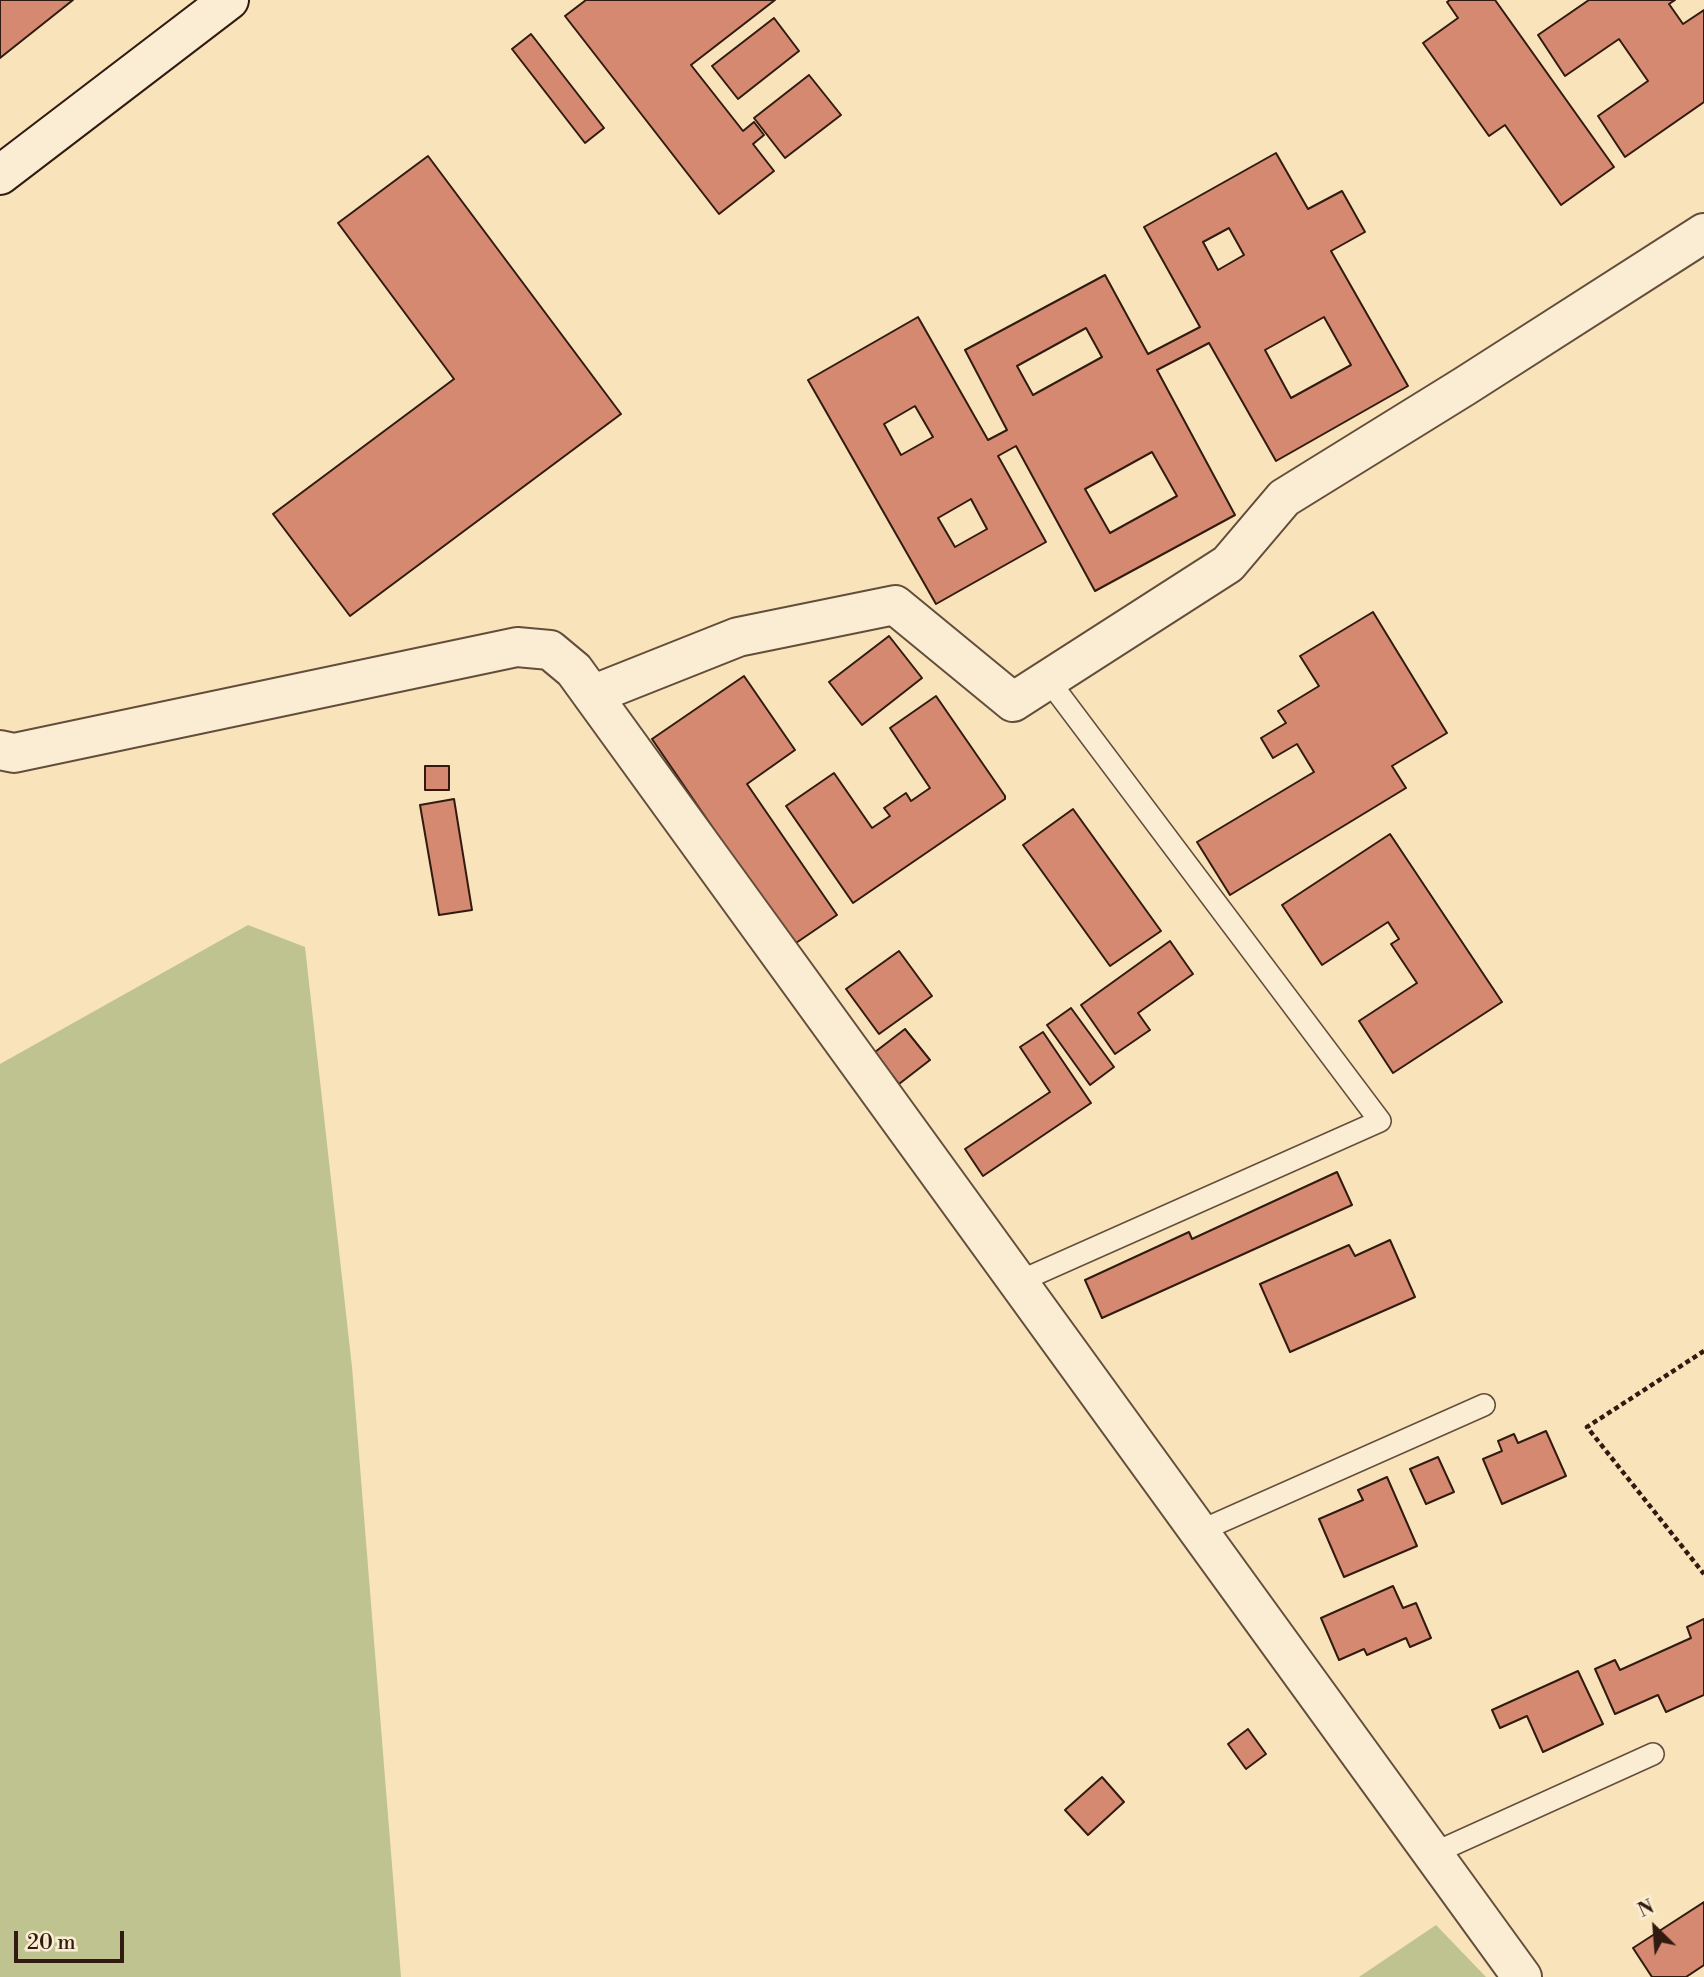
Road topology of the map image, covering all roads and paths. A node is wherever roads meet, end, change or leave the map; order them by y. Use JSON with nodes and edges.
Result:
{"nodes":[{"id":1,"x":229,"y":0,"type":"edge"},
{"id":2,"x":0,"y":175,"type":"edge"},
{"id":3,"x":1704,"y":233,"type":"edge"},
{"id":4,"x":1049,"y":681,"type":"junction"},
{"id":5,"x":592,"y":695,"type":"junction"},
{"id":6,"x":0,"y":750,"type":"edge"},
{"id":7,"x":1018,"y":1282,"type":"junction"},
{"id":8,"x":1704,"y":1351,"type":"edge"},
{"id":9,"x":1484,"y":1405,"type":"dead end"},
{"id":10,"x":1200,"y":1531,"type":"junction"},
{"id":11,"x":1704,"y":1574,"type":"edge"},
{"id":12,"x":1653,"y":1754,"type":"dead end"},
{"id":13,"x":1432,"y":1854,"type":"junction"},
{"id":14,"x":1522,"y":1977,"type":"edge"}],
"edges":[{"from":1,"to":2,"type":"street"},
{"from":3,"to":4,"type":"street"},
{"from":4,"to":5,"type":"street"},
{"from":4,"to":7,"type":"lane"},
{"from":5,"to":6,"type":"street"},
{"from":5,"to":7,"type":"street"},
{"from":7,"to":10,"type":"street"},
{"from":8,"to":11,"type":"path"},
{"from":9,"to":10,"type":"lane"},
{"from":10,"to":13,"type":"street"},
{"from":12,"to":13,"type":"lane"},
{"from":13,"to":14,"type":"street"}]}
